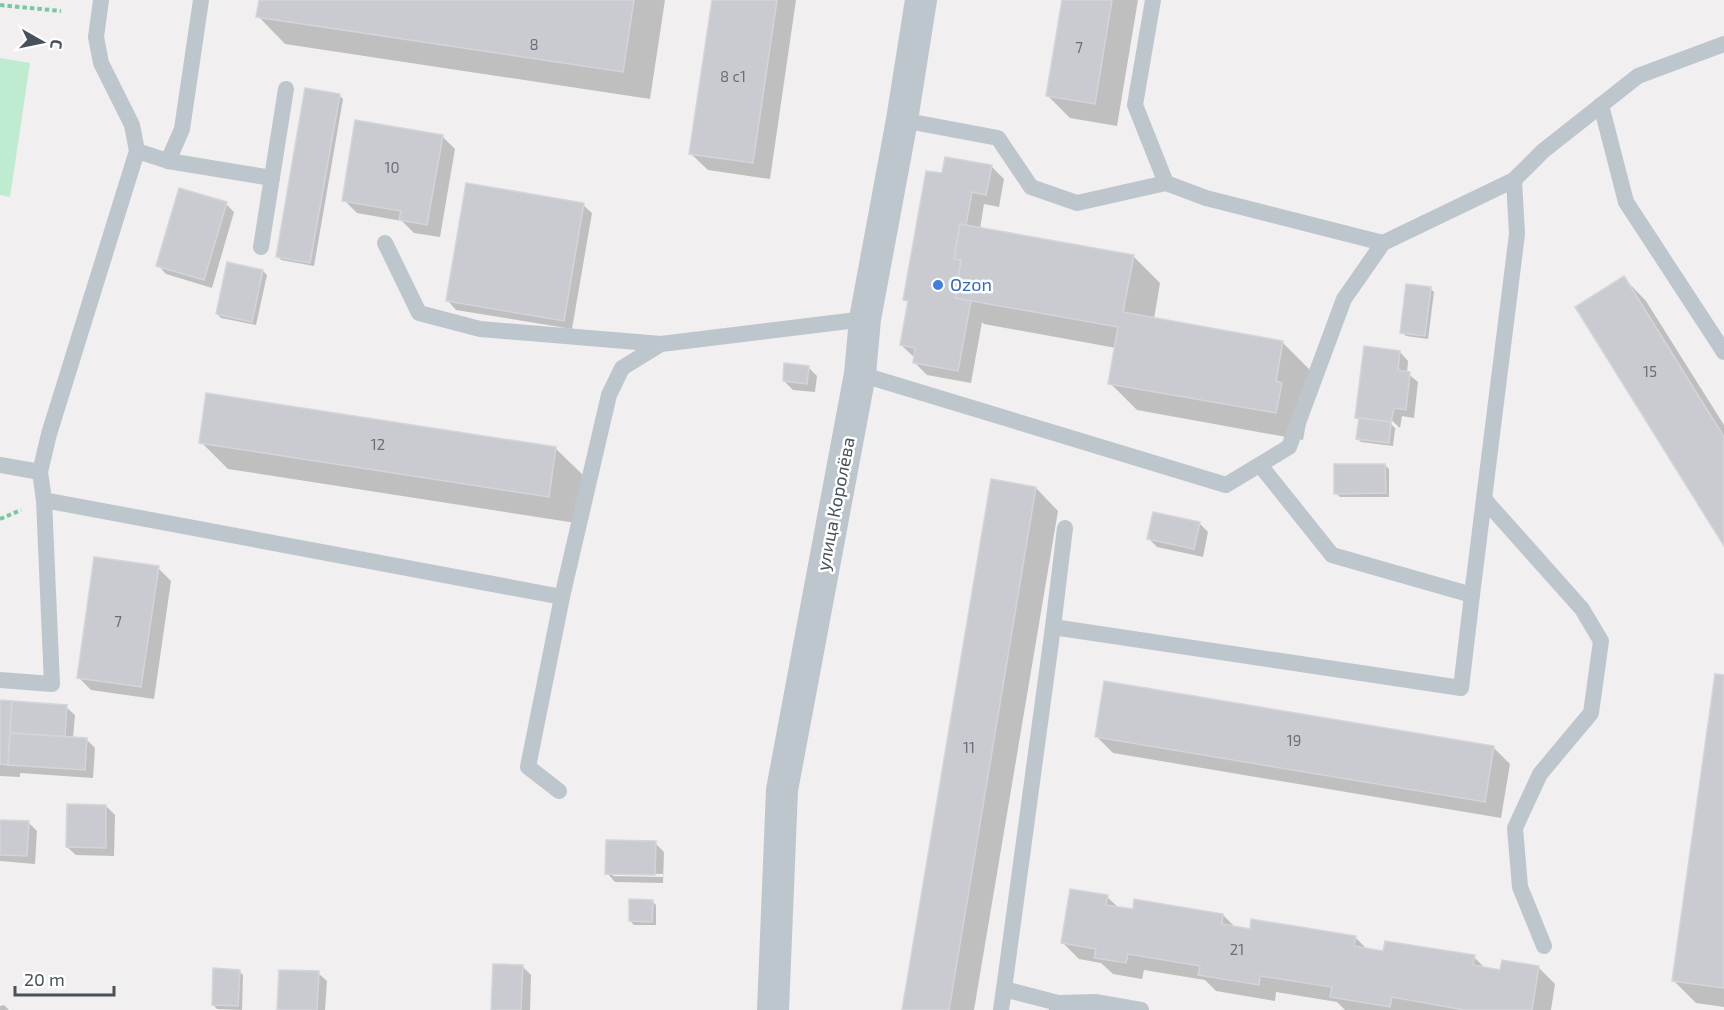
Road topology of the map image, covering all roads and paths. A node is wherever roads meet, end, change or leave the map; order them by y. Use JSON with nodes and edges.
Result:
{"nodes":[{"id":1,"x":25,"y":0,"type":"edge"},
{"id":2,"x":101,"y":0,"type":"edge"},
{"id":3,"x":201,"y":0,"type":"edge"},
{"id":4,"x":921,"y":0,"type":"edge"},
{"id":5,"x":1153,"y":0,"type":"edge"},
{"id":6,"x":0,"y":5,"type":"edge"},
{"id":7,"x":24,"y":8,"type":"junction"},
{"id":8,"x":62,"y":11,"type":"dead end"},
{"id":9,"x":1724,"y":44,"type":"edge"},
{"id":10,"x":286,"y":89,"type":"dead end"},
{"id":11,"x":1601,"y":105,"type":"junction"},
{"id":12,"x":902,"y":120,"type":"junction"},
{"id":13,"x":137,"y":151,"type":"junction"},
{"id":14,"x":168,"y":161,"type":"junction"},
{"id":15,"x":272,"y":178,"type":"junction"},
{"id":16,"x":1514,"y":180,"type":"junction"},
{"id":17,"x":1166,"y":183,"type":"junction"},
{"id":18,"x":385,"y":243,"type":"dead end"},
{"id":19,"x":1383,"y":243,"type":"junction"},
{"id":20,"x":261,"y":247,"type":"dead end"},
{"id":21,"x":865,"y":319,"type":"junction"},
{"id":22,"x":661,"y":344,"type":"junction"},
{"id":23,"x":1724,"y":352,"type":"edge"},
{"id":24,"x":860,"y":374,"type":"junction"},
{"id":25,"x":0,"y":465,"type":"edge"},
{"id":26,"x":1260,"y":465,"type":"junction"},
{"id":27,"x":40,"y":472,"type":"junction"},
{"id":28,"x":1484,"y":499,"type":"junction"},
{"id":29,"x":44,"y":500,"type":"junction"},
{"id":30,"x":1065,"y":528,"type":"dead end"},
{"id":31,"x":1472,"y":595,"type":"junction"},
{"id":32,"x":562,"y":597,"type":"junction"},
{"id":33,"x":1053,"y":627,"type":"junction"},
{"id":34,"x":0,"y":680,"type":"edge"},
{"id":35,"x":559,"y":791,"type":"dead end"},
{"id":36,"x":1544,"y":946,"type":"dead end"},
{"id":37,"x":1004,"y":989,"type":"junction"},
{"id":38,"x":1058,"y":1007,"type":"edge"},
{"id":39,"x":773,"y":1010,"type":"edge"},
{"id":40,"x":1001,"y":1010,"type":"edge"},
{"id":41,"x":1141,"y":1010,"type":"edge"}],
"edges":[{"from":1,"to":7,"type":"path"},
{"from":2,"to":13,"type":"lane"},
{"from":3,"to":14,"type":"lane"},
{"from":4,"to":12,"type":"street","name":"улица Королёва"},
{"from":5,"to":17,"type":"lane"},
{"from":6,"to":7,"type":"path"},
{"from":7,"to":8,"type":"path"},
{"from":9,"to":11,"type":"lane"},
{"from":10,"to":15,"type":"lane"},
{"from":11,"to":16,"type":"lane"},
{"from":11,"to":23,"type":"lane"},
{"from":12,"to":17,"type":"lane"},
{"from":12,"to":21,"type":"street","name":"улица Королёва"},
{"from":13,"to":14,"type":"lane"},
{"from":13,"to":27,"type":"lane"},
{"from":14,"to":15,"type":"lane"},
{"from":15,"to":20,"type":"lane"},
{"from":16,"to":19,"type":"lane"},
{"from":16,"to":28,"type":"lane"},
{"from":17,"to":19,"type":"lane"},
{"from":18,"to":22,"type":"lane"},
{"from":19,"to":26,"type":"lane"},
{"from":21,"to":22,"type":"lane"},
{"from":21,"to":24,"type":"street","name":"улица Королёва"},
{"from":22,"to":32,"type":"lane"},
{"from":24,"to":26,"type":"lane"},
{"from":24,"to":39,"type":"street","name":"улица Королёва"},
{"from":25,"to":27,"type":"lane"},
{"from":26,"to":31,"type":"lane"},
{"from":27,"to":29,"type":"lane"},
{"from":28,"to":31,"type":"lane"},
{"from":28,"to":36,"type":"lane"},
{"from":29,"to":32,"type":"lane"},
{"from":29,"to":34,"type":"lane"},
{"from":30,"to":33,"type":"lane"},
{"from":31,"to":33,"type":"lane"},
{"from":32,"to":35,"type":"lane"},
{"from":33,"to":37,"type":"lane"},
{"from":37,"to":38,"type":"lane"},
{"from":37,"to":40,"type":"lane"},
{"from":38,"to":41,"type":"lane"}]}
